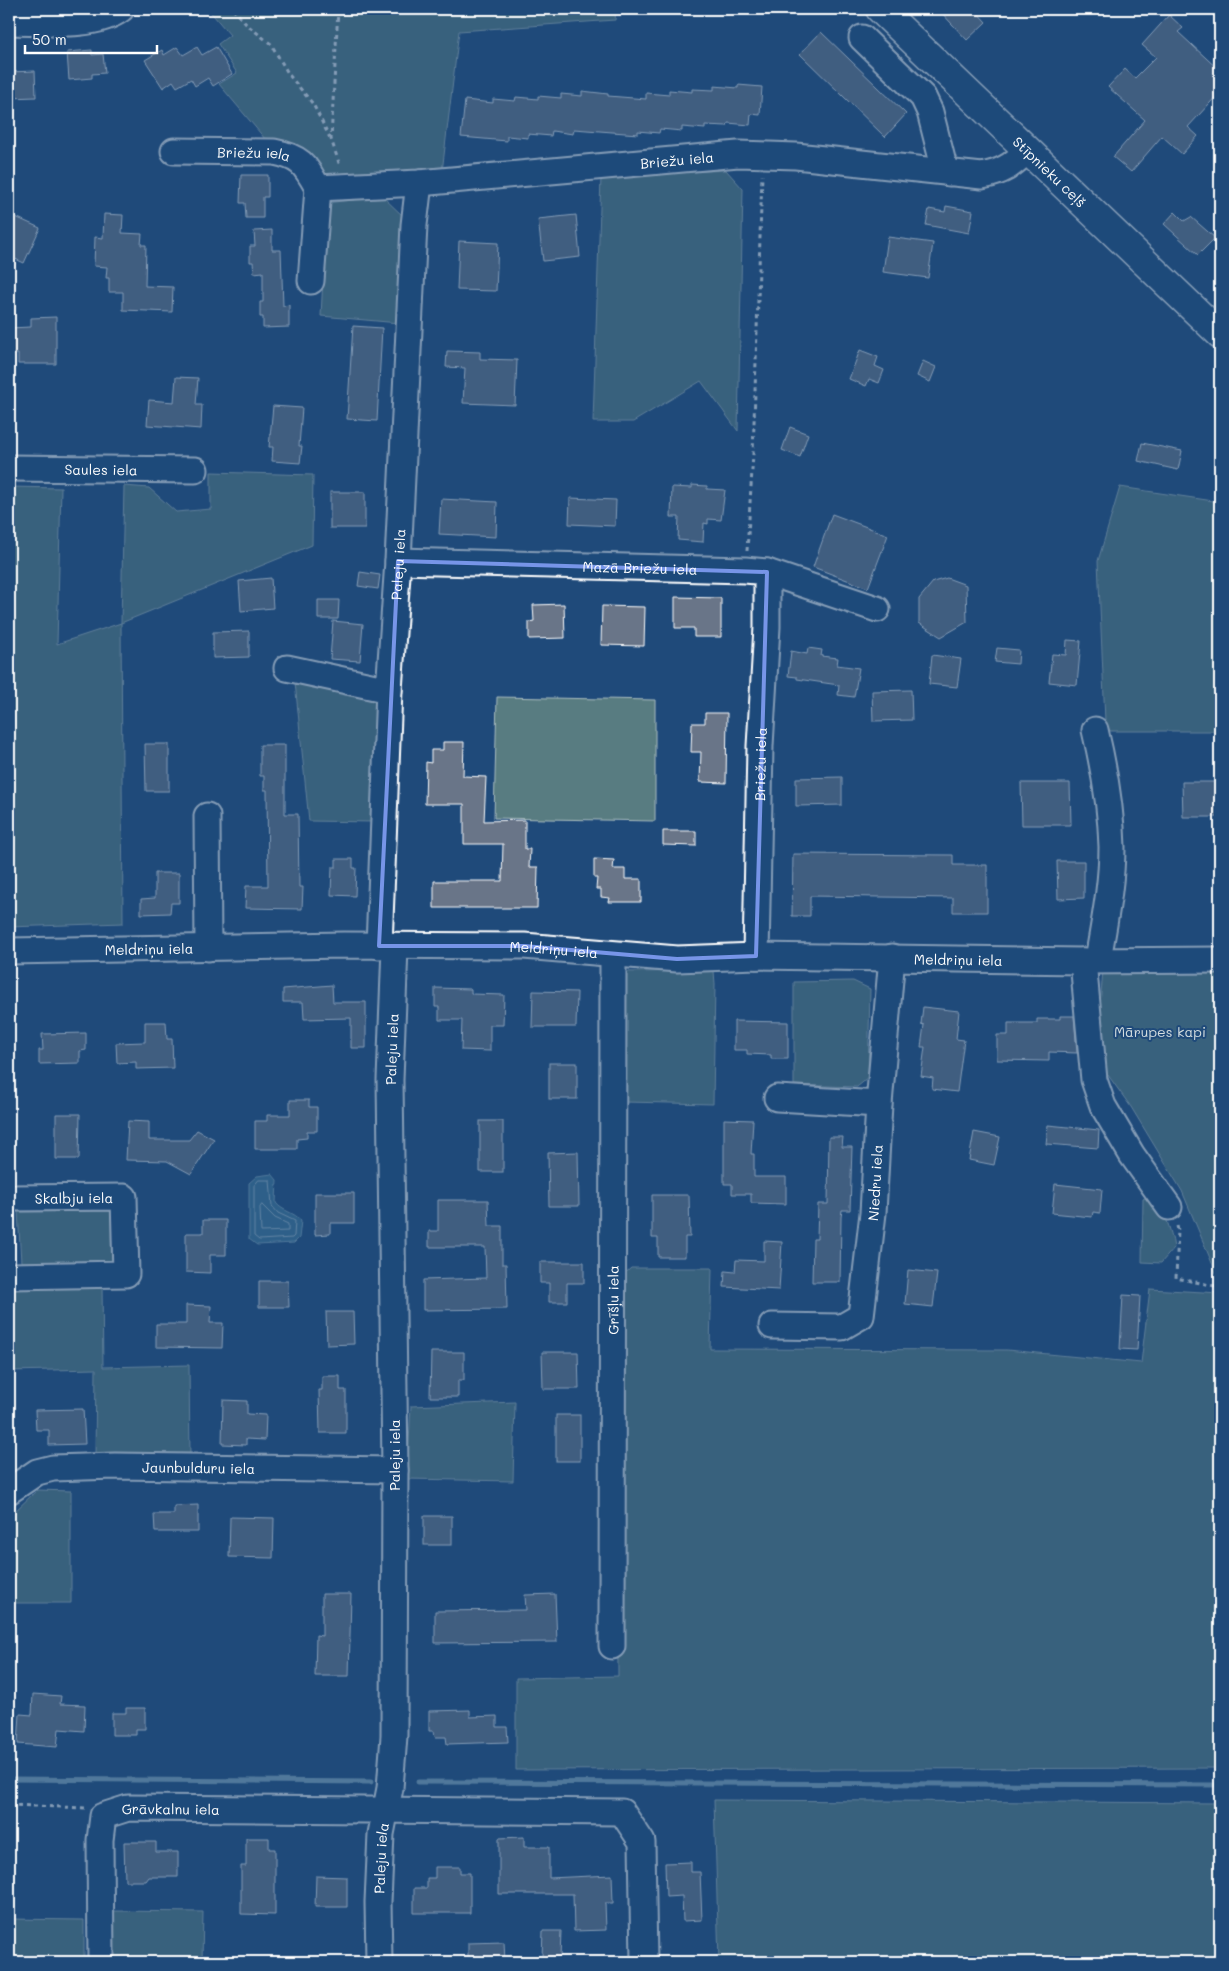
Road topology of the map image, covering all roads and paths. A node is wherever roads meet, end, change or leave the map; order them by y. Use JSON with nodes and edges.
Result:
{"nodes":[{"id":1,"x":121,"y":9,"type":"edge"},
{"id":2,"x":233,"y":9,"type":"edge"},
{"id":3,"x":338,"y":9,"type":"edge"},
{"id":4,"x":880,"y":9,"type":"edge"},
{"id":5,"x":9,"y":22,"type":"edge"},
{"id":6,"x":862,"y":38,"type":"dead end"},
{"id":7,"x":331,"y":139,"type":"junction"},
{"id":8,"x":174,"y":151,"type":"dead end"},
{"id":9,"x":1027,"y":151,"type":"junction"},
{"id":10,"x":762,"y":154,"type":"junction"},
{"id":11,"x":949,"y":173,"type":"junction"},
{"id":12,"x":418,"y":183,"type":"junction"},
{"id":13,"x":348,"y":187,"type":"junction"},
{"id":14,"x":318,"y":188,"type":"junction"},
{"id":15,"x":311,"y":281,"type":"dead end"},
{"id":16,"x":1220,"y":334,"type":"edge"},
{"id":17,"x":9,"y":468,"type":"edge"},
{"id":18,"x":195,"y":470,"type":"dead end"},
{"id":19,"x":398,"y":561,"type":"junction"},
{"id":20,"x":756,"y":571,"type":"junction"},
{"id":21,"x":877,"y":609,"type":"dead end"},
{"id":22,"x":287,"y":668,"type":"dead end"},
{"id":23,"x":389,"y":690,"type":"junction"},
{"id":24,"x":1095,"y":730,"type":"dead end"},
{"id":25,"x":207,"y":816,"type":"dead end"},
{"id":26,"x":387,"y":946,"type":"junction"},
{"id":27,"x":208,"y":948,"type":"junction"},
{"id":28,"x":9,"y":951,"type":"edge"},
{"id":29,"x":613,"y":955,"type":"junction"},
{"id":30,"x":756,"y":956,"type":"junction"},
{"id":31,"x":892,"y":957,"type":"junction"},
{"id":32,"x":1090,"y":960,"type":"junction"},
{"id":33,"x":1220,"y":960,"type":"edge"},
{"id":34,"x":777,"y":1098,"type":"dead end"},
{"id":35,"x":879,"y":1104,"type":"junction"},
{"id":36,"x":9,"y":1198,"type":"edge"},
{"id":37,"x":1169,"y":1207,"type":"joint"},
{"id":38,"x":9,"y":1276,"type":"edge"},
{"id":39,"x":1220,"y":1287,"type":"edge"},
{"id":40,"x":772,"y":1326,"type":"dead end"},
{"id":41,"x":395,"y":1470,"type":"junction"},
{"id":42,"x":9,"y":1491,"type":"edge"},
{"id":43,"x":612,"y":1646,"type":"dead end"},
{"id":44,"x":9,"y":1805,"type":"edge"},
{"id":45,"x":385,"y":1809,"type":"junction"},
{"id":46,"x":103,"y":1816,"type":"junction"},
{"id":47,"x":101,"y":1962,"type":"edge"},
{"id":48,"x":379,"y":1962,"type":"edge"},
{"id":49,"x":644,"y":1962,"type":"edge"}],
"edges":[{"from":1,"to":5,"type":"street"},
{"from":2,"to":7,"type":"path"},
{"from":3,"to":7,"type":"path"},
{"from":4,"to":9,"type":"main road","name":"Stīpnieku ceļš"},
{"from":6,"to":11,"type":"street"},
{"from":7,"to":13,"type":"path"},
{"from":8,"to":14,"type":"street","name":"Briežu iela"},
{"from":9,"to":11,"type":"street","name":"Briežu iela"},
{"from":9,"to":16,"type":"main road","name":"Stīpnieku ceļš"},
{"from":10,"to":11,"type":"street","name":"Briežu iela"},
{"from":10,"to":12,"type":"street","name":"Briežu iela"},
{"from":10,"to":20,"type":"path"},
{"from":12,"to":13,"type":"street","name":"Briežu iela"},
{"from":12,"to":19,"type":"street","name":"Paleju iela"},
{"from":13,"to":14,"type":"street","name":"Briežu iela"},
{"from":14,"to":15,"type":"street"},
{"from":17,"to":18,"type":"street","name":"Saules iela"},
{"from":19,"to":20,"type":"street","name":"Mazā Briežu iela"},
{"from":19,"to":23,"type":"street","name":"Paleju iela"},
{"from":20,"to":21,"type":"street","name":"Mazā Briežu iela"},
{"from":20,"to":30,"type":"street","name":"Briežu iela"},
{"from":22,"to":23,"type":"street"},
{"from":23,"to":26,"type":"street","name":"Paleju iela"},
{"from":24,"to":32,"type":"street"},
{"from":25,"to":27,"type":"street"},
{"from":26,"to":27,"type":"street","name":"Meldriņu iela"},
{"from":26,"to":29,"type":"street","name":"Meldriņu iela"},
{"from":26,"to":41,"type":"street","name":"Paleju iela"},
{"from":27,"to":28,"type":"street","name":"Meldriņu iela"},
{"from":29,"to":30,"type":"street","name":"Meldriņu iela"},
{"from":29,"to":43,"type":"street","name":"Grīšļu iela"},
{"from":30,"to":31,"type":"street","name":"Meldriņu iela"},
{"from":31,"to":32,"type":"street","name":"Meldriņu iela"},
{"from":31,"to":35,"type":"street","name":"Niedru iela"},
{"from":32,"to":33,"type":"street","name":"Meldriņu iela"},
{"from":32,"to":37,"type":"street"},
{"from":34,"to":35,"type":"street"},
{"from":35,"to":40,"type":"street","name":"Niedru iela"},
{"from":36,"to":38,"type":"street","name":"Skalbju iela"},
{"from":37,"to":39,"type":"path"},
{"from":41,"to":42,"type":"street","name":"Jaunbulduru iela"},
{"from":41,"to":45,"type":"street","name":"Paleju iela"},
{"from":44,"to":46,"type":"path"},
{"from":45,"to":46,"type":"street","name":"Grāvkalnu iela"},
{"from":45,"to":48,"type":"street","name":"Paleju iela"},
{"from":45,"to":49,"type":"street","name":"Grāvkalnu iela"},
{"from":46,"to":47,"type":"street","name":"Grāvkalnu iela"}]}
